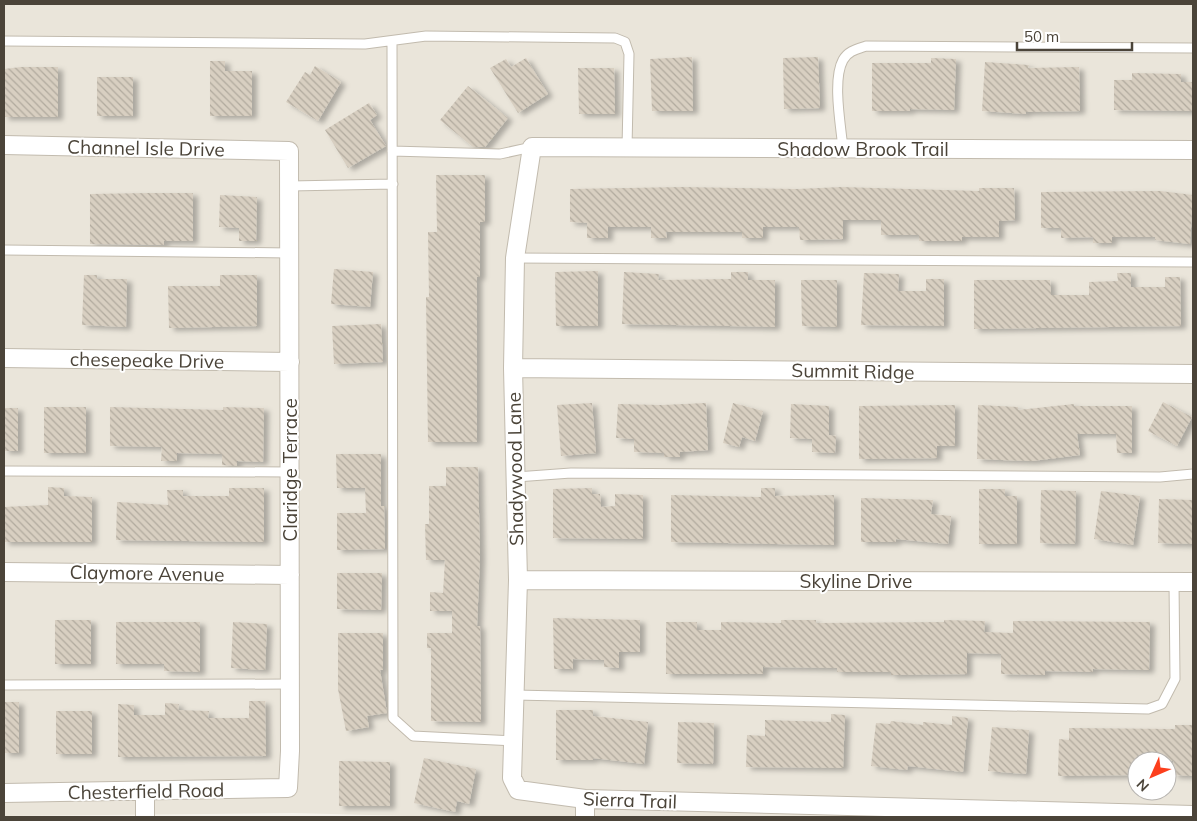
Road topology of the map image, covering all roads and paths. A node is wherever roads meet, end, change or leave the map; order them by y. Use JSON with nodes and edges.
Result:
{"nodes":[{"id":1,"x":4,"y":41,"type":"edge"},
{"id":2,"x":392,"y":41,"type":"junction"},
{"id":3,"x":1193,"y":48,"type":"edge"},
{"id":4,"x":4,"y":145,"type":"edge"},
{"id":5,"x":532,"y":147,"type":"junction"},
{"id":6,"x":627,"y":148,"type":"junction"},
{"id":7,"x":843,"y":149,"type":"junction"},
{"id":8,"x":1193,"y":150,"type":"edge"},
{"id":9,"x":289,"y":151,"type":"joint"},
{"id":10,"x":392,"y":151,"type":"junction"},
{"id":11,"x":393,"y":184,"type":"junction"},
{"id":12,"x":290,"y":186,"type":"junction"},
{"id":13,"x":4,"y":250,"type":"edge"},
{"id":14,"x":290,"y":253,"type":"junction"},
{"id":15,"x":515,"y":258,"type":"junction"},
{"id":16,"x":1193,"y":262,"type":"edge"},
{"id":17,"x":4,"y":358,"type":"edge"},
{"id":18,"x":290,"y":362,"type":"junction"},
{"id":19,"x":513,"y":368,"type":"junction"},
{"id":20,"x":1193,"y":374,"type":"edge"},
{"id":21,"x":4,"y":471,"type":"edge"},
{"id":22,"x":290,"y":472,"type":"junction"},
{"id":23,"x":1193,"y":474,"type":"edge"},
{"id":24,"x":516,"y":477,"type":"junction"},
{"id":25,"x":4,"y":572,"type":"edge"},
{"id":26,"x":290,"y":575,"type":"junction"},
{"id":27,"x":518,"y":580,"type":"junction"},
{"id":28,"x":1174,"y":582,"type":"junction"},
{"id":29,"x":1193,"y":582,"type":"edge"},
{"id":30,"x":290,"y":684,"type":"junction"},
{"id":31,"x":4,"y":685,"type":"edge"},
{"id":32,"x":515,"y":695,"type":"junction"},
{"id":33,"x":513,"y":741,"type":"junction"},
{"id":34,"x":288,"y":788,"type":"joint"},
{"id":35,"x":518,"y":790,"type":"joint"},
{"id":36,"x":145,"y":791,"type":"junction"},
{"id":37,"x":4,"y":793,"type":"edge"},
{"id":38,"x":585,"y":799,"type":"junction"},
{"id":39,"x":1193,"y":815,"type":"edge"},
{"id":40,"x":145,"y":817,"type":"edge"},
{"id":41,"x":585,"y":817,"type":"edge"}],
"edges":[{"from":1,"to":2,"type":"lane"},
{"from":2,"to":6,"type":"lane"},
{"from":2,"to":10,"type":"lane"},
{"from":3,"to":7,"type":"lane"},
{"from":4,"to":9,"type":"street","name":"Channel Isle Drive"},
{"from":5,"to":6,"type":"street","name":"Shadow Brook Trail"},
{"from":5,"to":10,"type":"lane"},
{"from":5,"to":15,"type":"street","name":"Shadywood Lane"},
{"from":6,"to":7,"type":"street","name":"Shadow Brook Trail"},
{"from":7,"to":8,"type":"street","name":"Shadow Brook Trail"},
{"from":9,"to":12,"type":"street","name":"Claridge Terrace"},
{"from":10,"to":11,"type":"lane"},
{"from":11,"to":12,"type":"lane"},
{"from":11,"to":33,"type":"lane"},
{"from":12,"to":14,"type":"street","name":"Claridge Terrace"},
{"from":13,"to":14,"type":"lane"},
{"from":14,"to":18,"type":"street","name":"Claridge Terrace"},
{"from":15,"to":16,"type":"lane"},
{"from":15,"to":19,"type":"street","name":"Shadywood Lane"},
{"from":17,"to":18,"type":"street","name":"chesepeake Drive"},
{"from":18,"to":22,"type":"street","name":"Claridge Terrace"},
{"from":19,"to":20,"type":"street","name":"Summit Ridge"},
{"from":19,"to":24,"type":"street","name":"Shadywood Lane"},
{"from":21,"to":22,"type":"lane"},
{"from":22,"to":26,"type":"street","name":"Claridge Terrace"},
{"from":23,"to":24,"type":"lane"},
{"from":24,"to":27,"type":"street","name":"Shadywood Lane"},
{"from":25,"to":26,"type":"street","name":"Claymore Avenue"},
{"from":26,"to":30,"type":"street","name":"Claridge Terrace"},
{"from":27,"to":28,"type":"street","name":"Skyline Drive"},
{"from":27,"to":32,"type":"street","name":"Shadywood Lane"},
{"from":28,"to":29,"type":"street","name":"Skyline Drive"},
{"from":28,"to":32,"type":"lane"},
{"from":30,"to":31,"type":"lane"},
{"from":30,"to":34,"type":"street","name":"Claridge Terrace"},
{"from":32,"to":33,"type":"street","name":"Shadywood Lane"},
{"from":33,"to":35,"type":"street","name":"Shadywood Lane"},
{"from":34,"to":36,"type":"street","name":"Chesterfield Road"},
{"from":35,"to":38,"type":"street","name":"Sierra Trail"},
{"from":36,"to":37,"type":"street","name":"Chesterfield Road"},
{"from":36,"to":40,"type":"street"},
{"from":38,"to":39,"type":"street","name":"Sierra Trail"},
{"from":38,"to":41,"type":"street"}]}
